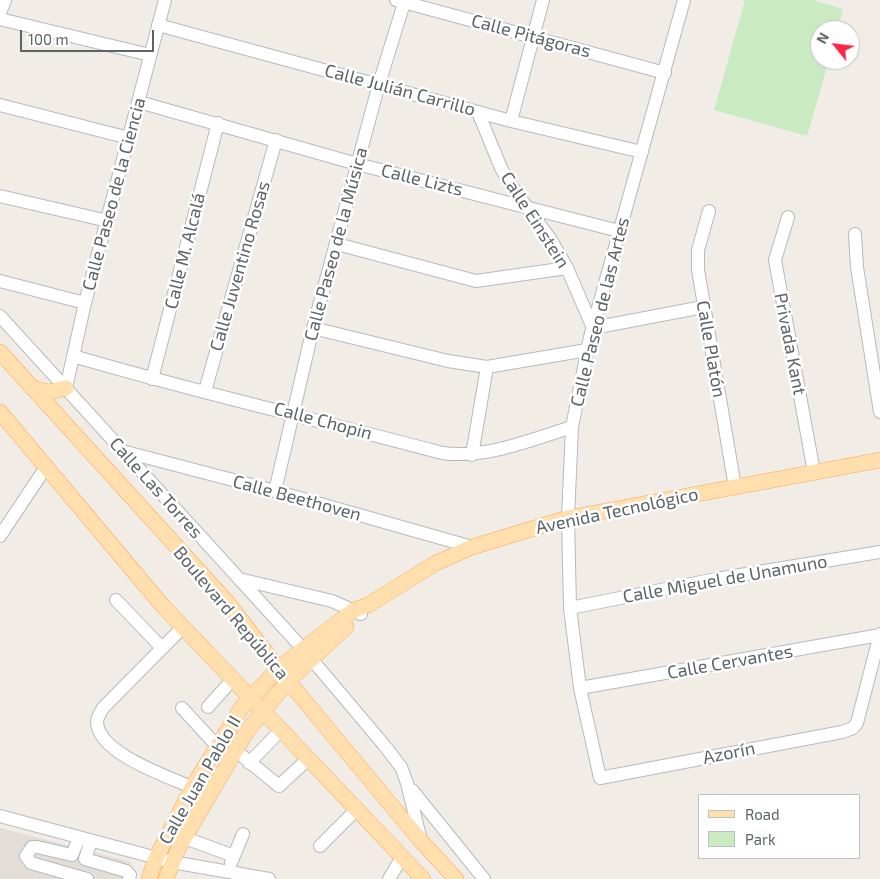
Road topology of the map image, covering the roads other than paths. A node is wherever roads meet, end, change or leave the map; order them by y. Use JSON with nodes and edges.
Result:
{"nodes":[{"id":1,"x":5,"y":0,"type":"edge"},
{"id":2,"x":165,"y":0,"type":"edge"},
{"id":3,"x":543,"y":0,"type":"edge"},
{"id":4,"x":684,"y":0,"type":"edge"},
{"id":5,"x":402,"y":1,"type":"edge"},
{"id":6,"x":0,"y":13,"type":"edge"},
{"id":7,"x":0,"y":19,"type":"edge"},
{"id":8,"x":158,"y":26,"type":"junction"},
{"id":9,"x":533,"y":36,"type":"junction"},
{"id":10,"x":150,"y":55,"type":"junction"},
{"id":11,"x":665,"y":73,"type":"junction"},
{"id":12,"x":379,"y":84,"type":"junction"},
{"id":13,"x":139,"y":102,"type":"junction"},
{"id":14,"x":0,"y":105,"type":"edge"},
{"id":15,"x":478,"y":112,"type":"junction"},
{"id":16,"x":511,"y":121,"type":"junction"},
{"id":17,"x":218,"y":124,"type":"junction"},
{"id":18,"x":129,"y":138,"type":"junction"},
{"id":19,"x":276,"y":140,"type":"junction"},
{"id":20,"x":642,"y":152,"type":"junction"},
{"id":21,"x":357,"y":164,"type":"junction"},
{"id":22,"x":0,"y":196,"type":"edge"},
{"id":23,"x":529,"y":207,"type":"junction"},
{"id":24,"x":709,"y":211,"type":"dead end"},
{"id":25,"x":788,"y":217,"type":"dead end"},
{"id":26,"x":108,"y":221,"type":"junction"},
{"id":27,"x":619,"y":231,"type":"junction"},
{"id":28,"x":855,"y":234,"type":"dead end"},
{"id":29,"x":337,"y":244,"type":"junction"},
{"id":30,"x":567,"y":268,"type":"junction"},
{"id":31,"x":0,"y":281,"type":"edge"},
{"id":32,"x":85,"y":303,"type":"junction"},
{"id":33,"x":703,"y":307,"type":"junction"},
{"id":34,"x":0,"y":316,"type":"edge"},
{"id":35,"x":313,"y":328,"type":"junction"},
{"id":36,"x":592,"y":328,"type":"junction"},
{"id":37,"x":587,"y":350,"type":"junction"},
{"id":38,"x":0,"y":352,"type":"edge"},
{"id":39,"x":73,"y":356,"type":"junction"},
{"id":40,"x":487,"y":367,"type":"junction"},
{"id":41,"x":152,"y":379,"type":"junction"},
{"id":42,"x":32,"y":388,"type":"junction"},
{"id":43,"x":66,"y":388,"type":"junction"},
{"id":44,"x":205,"y":391,"type":"junction"},
{"id":45,"x":0,"y":412,"type":"edge"},
{"id":46,"x":880,"y":412,"type":"edge"},
{"id":47,"x":294,"y":413,"type":"junction"},
{"id":48,"x":59,"y":418,"type":"junction"},
{"id":49,"x":572,"y":427,"type":"junction"},
{"id":50,"x":122,"y":451,"type":"junction"},
{"id":51,"x":472,"y":455,"type":"junction"},
{"id":52,"x":880,"y":460,"type":"edge"},
{"id":53,"x":46,"y":467,"type":"junction"},
{"id":54,"x":814,"y":472,"type":"junction"},
{"id":55,"x":735,"y":487,"type":"junction"},
{"id":56,"x":275,"y":491,"type":"junction"},
{"id":57,"x":568,"y":518,"type":"junction"},
{"id":58,"x":0,"y":536,"type":"edge"},
{"id":59,"x":472,"y":546,"type":"junction"},
{"id":60,"x":880,"y":552,"type":"edge"},
{"id":61,"x":239,"y":579,"type":"junction"},
{"id":62,"x":116,"y":600,"type":"dead end"},
{"id":63,"x":570,"y":608,"type":"junction"},
{"id":64,"x":361,"y":610,"type":"junction"},
{"id":65,"x":183,"y":627,"type":"junction"},
{"id":66,"x":880,"y":634,"type":"edge"},
{"id":67,"x":162,"y":648,"type":"junction"},
{"id":68,"x":307,"y":654,"type":"junction"},
{"id":69,"x":279,"y":668,"type":"junction"},
{"id":70,"x":233,"y":679,"type":"junction"},
{"id":71,"x":288,"y":682,"type":"junction"},
{"id":72,"x":580,"y":688,"type":"junction"},
{"id":73,"x":251,"y":697,"type":"junction"},
{"id":74,"x":208,"y":707,"type":"dead end"},
{"id":75,"x":182,"y":708,"type":"dead end"},
{"id":76,"x":264,"y":710,"type":"junction"},
{"id":77,"x":282,"y":730,"type":"junction"},
{"id":78,"x":217,"y":746,"type":"junction"},
{"id":79,"x":235,"y":750,"type":"junction"},
{"id":80,"x":307,"y":760,"type":"junction"},
{"id":81,"x":249,"y":763,"type":"junction"},
{"id":82,"x":600,"y":778,"type":"joint"},
{"id":83,"x":407,"y":783,"type":"junction"},
{"id":84,"x":193,"y":786,"type":"junction"},
{"id":85,"x":210,"y":795,"type":"junction"},
{"id":86,"x":356,"y":810,"type":"junction"},
{"id":87,"x":0,"y":816,"type":"edge"},
{"id":88,"x":243,"y":834,"type":"dead end"},
{"id":89,"x":79,"y":838,"type":"junction"},
{"id":90,"x":185,"y":838,"type":"junction"},
{"id":91,"x":91,"y":841,"type":"junction"},
{"id":92,"x":421,"y":841,"type":"junction"},
{"id":93,"x":320,"y":846,"type":"dead end"},
{"id":94,"x":72,"y":855,"type":"junction"},
{"id":95,"x":234,"y":856,"type":"junction"},
{"id":96,"x":402,"y":857,"type":"junction"},
{"id":97,"x":156,"y":858,"type":"junction"},
{"id":98,"x":85,"y":859,"type":"junction"},
{"id":99,"x":172,"y":862,"type":"junction"},
{"id":100,"x":227,"y":872,"type":"junction"},
{"id":101,"x":244,"y":877,"type":"edge"},
{"id":102,"x":87,"y":879,"type":"edge"},
{"id":103,"x":129,"y":879,"type":"edge"},
{"id":104,"x":149,"y":879,"type":"edge"},
{"id":105,"x":166,"y":879,"type":"edge"},
{"id":106,"x":269,"y":879,"type":"edge"},
{"id":107,"x":389,"y":879,"type":"edge"},
{"id":108,"x":423,"y":879,"type":"edge"},
{"id":109,"x":456,"y":879,"type":"edge"},
{"id":110,"x":484,"y":879,"type":"edge"}],
"edges":[{"from":1,"to":6,"type":"street"},
{"from":2,"to":8,"type":"street","name":"Calle Paseo de la Ciencia"},
{"from":3,"to":9,"type":"street"},
{"from":4,"to":11,"type":"street","name":"Calle Paseo de las Artes"},
{"from":5,"to":9,"type":"street","name":"Calle Pitágoras"},
{"from":5,"to":12,"type":"street","name":"Calle Paseo de la Música"},
{"from":7,"to":10,"type":"street"},
{"from":8,"to":10,"type":"street","name":"Calle Paseo de la Ciencia"},
{"from":8,"to":12,"type":"street","name":"Calle Julián Carrillo"},
{"from":9,"to":11,"type":"street","name":"Calle Pitágoras"},
{"from":9,"to":16,"type":"street"},
{"from":10,"to":13,"type":"street","name":"Calle Paseo de la Ciencia"},
{"from":11,"to":20,"type":"street","name":"Calle Paseo de las Artes"},
{"from":12,"to":15,"type":"street","name":"Calle Julián Carrillo"},
{"from":12,"to":21,"type":"street","name":"Calle Paseo de la Música"},
{"from":13,"to":17,"type":"street","name":"Calle Lizts"},
{"from":13,"to":18,"type":"street","name":"Calle Paseo de la Ciencia"},
{"from":14,"to":18,"type":"street"},
{"from":15,"to":16,"type":"street","name":"Calle Julián Carrillo"},
{"from":15,"to":23,"type":"street","name":"Calle Einstein"},
{"from":16,"to":20,"type":"street","name":"Calle Julián Carrillo"},
{"from":17,"to":19,"type":"street","name":"Calle Lizts"},
{"from":17,"to":41,"type":"street","name":"Calle M. Alcalá"},
{"from":18,"to":26,"type":"street","name":"Calle Paseo de la Ciencia"},
{"from":19,"to":21,"type":"street","name":"Calle Lizts"},
{"from":19,"to":44,"type":"street","name":"Calle Juventino Rosas"},
{"from":20,"to":27,"type":"street","name":"Calle Paseo de las Artes"},
{"from":21,"to":23,"type":"street","name":"Calle Lizts"},
{"from":21,"to":29,"type":"street","name":"Calle Paseo de la Música"},
{"from":22,"to":26,"type":"street"},
{"from":23,"to":27,"type":"street","name":"Calle Lizts"},
{"from":23,"to":30,"type":"street","name":"Calle Einstein"},
{"from":24,"to":33,"type":"street","name":"Calle Platón"},
{"from":25,"to":54,"type":"street","name":"Privada Kant"},
{"from":26,"to":32,"type":"street","name":"Calle Paseo de la Ciencia"},
{"from":27,"to":36,"type":"street","name":"Calle Paseo de las Artes"},
{"from":28,"to":46,"type":"street"},
{"from":29,"to":30,"type":"street"},
{"from":29,"to":35,"type":"street","name":"Calle Paseo de la Música"},
{"from":30,"to":36,"type":"street","name":"Calle Einstein"},
{"from":31,"to":32,"type":"street"},
{"from":32,"to":39,"type":"street","name":"Calle Paseo de la Ciencia"},
{"from":33,"to":36,"type":"street"},
{"from":33,"to":55,"type":"street","name":"Calle Platón"},
{"from":34,"to":43,"type":"street","name":"Calle Las Torres"},
{"from":35,"to":40,"type":"street"},
{"from":35,"to":47,"type":"street","name":"Calle Paseo de la Música"},
{"from":36,"to":37,"type":"street","name":"Calle Paseo de las Artes"},
{"from":37,"to":40,"type":"street"},
{"from":37,"to":49,"type":"street","name":"Calle Paseo de las Artes"},
{"from":38,"to":42,"type":"main road","name":"Boulevard República"},
{"from":39,"to":41,"type":"street","name":"Calle Chopin"},
{"from":39,"to":43,"type":"street","name":"Calle Paseo de la Ciencia"},
{"from":40,"to":51,"type":"street"},
{"from":41,"to":44,"type":"street","name":"Calle Chopin"},
{"from":42,"to":43,"type":"main road"},
{"from":42,"to":48,"type":"main road","name":"Boulevard República"},
{"from":43,"to":48,"type":"main road"},
{"from":43,"to":50,"type":"street","name":"Calle Las Torres"},
{"from":44,"to":47,"type":"street","name":"Calle Chopin"},
{"from":45,"to":53,"type":"main road"},
{"from":47,"to":51,"type":"street","name":"Calle Chopin"},
{"from":47,"to":56,"type":"street","name":"Calle Paseo de la Música"},
{"from":48,"to":69,"type":"main road","name":"Boulevard República"},
{"from":49,"to":51,"type":"street","name":"Calle Chopin"},
{"from":49,"to":57,"type":"street","name":"Calle Paseo de las Artes"},
{"from":50,"to":56,"type":"street","name":"Calle Beethoven"},
{"from":50,"to":61,"type":"street","name":"Calle Las Torres"},
{"from":52,"to":54,"type":"main road","name":"Avenida Tecnológico"},
{"from":53,"to":58,"type":"street"},
{"from":53,"to":65,"type":"main road"},
{"from":54,"to":55,"type":"main road","name":"Avenida Tecnológico"},
{"from":55,"to":57,"type":"main road","name":"Avenida Tecnológico"},
{"from":56,"to":59,"type":"street","name":"Calle Beethoven"},
{"from":57,"to":59,"type":"main road","name":"Avenida Tecnológico"},
{"from":57,"to":63,"type":"street","name":"Calle Paseo de las Artes"},
{"from":59,"to":64,"type":"main road","name":"Avenida Tecnológico"},
{"from":60,"to":63,"type":"street","name":"Calle Miguel de Unamuno"},
{"from":61,"to":64,"type":"street"},
{"from":61,"to":68,"type":"street","name":"Calle Las Torres"},
{"from":62,"to":67,"type":"street"},
{"from":63,"to":72,"type":"street","name":"Calle Paseo de las Artes"},
{"from":64,"to":68,"type":"main road","name":"Calle Juan Pablo II"},
{"from":65,"to":67,"type":"street"},
{"from":65,"to":70,"type":"main road"},
{"from":66,"to":72,"type":"street","name":"Calle Cervantes"},
{"from":66,"to":82,"type":"street","name":"Azorín"},
{"from":67,"to":84,"type":"street"},
{"from":68,"to":69,"type":"main road","name":"Calle Juan Pablo II"},
{"from":68,"to":71,"type":"main road","name":"Calle Juan Pablo II"},
{"from":68,"to":83,"type":"street","name":"Calle Las Torres"},
{"from":69,"to":71,"type":"main road","name":"Boulevard República"},
{"from":69,"to":73,"type":"main road","name":"Calle Juan Pablo II"},
{"from":70,"to":73,"type":"main road"},
{"from":70,"to":74,"type":"street"},
{"from":71,"to":76,"type":"main road","name":"Calle Juan Pablo II"},
{"from":71,"to":92,"type":"main road","name":"Boulevard República"},
{"from":72,"to":82,"type":"street","name":"Calle Paseo de las Artes"},
{"from":73,"to":76,"type":"main road"},
{"from":73,"to":78,"type":"main road","name":"Calle Juan Pablo II"},
{"from":75,"to":78,"type":"street"},
{"from":76,"to":77,"type":"main road"},
{"from":76,"to":79,"type":"main road","name":"Calle Juan Pablo II"},
{"from":77,"to":80,"type":"main road"},
{"from":77,"to":81,"type":"street"},
{"from":78,"to":84,"type":"main road","name":"Calle Juan Pablo II"},
{"from":79,"to":81,"type":"street"},
{"from":79,"to":85,"type":"main road","name":"Calle Juan Pablo II"},
{"from":80,"to":81,"type":"street"},
{"from":80,"to":86,"type":"main road"},
{"from":83,"to":92,"type":"street"},
{"from":83,"to":110,"type":"street"},
{"from":84,"to":85,"type":"street"},
{"from":84,"to":97,"type":"main road","name":"Calle Juan Pablo II"},
{"from":85,"to":90,"type":"main road","name":"Calle Juan Pablo II"},
{"from":86,"to":93,"type":"street"},
{"from":86,"to":96,"type":"main road"},
{"from":87,"to":89,"type":"street"},
{"from":88,"to":95,"type":"street"},
{"from":89,"to":91,"type":"street"},
{"from":89,"to":94,"type":"street"},
{"from":90,"to":95,"type":"street"},
{"from":90,"to":99,"type":"main road","name":"Calle Juan Pablo II"},
{"from":91,"to":97,"type":"street"},
{"from":91,"to":98,"type":"street"},
{"from":92,"to":109,"type":"main road","name":"Boulevard República"},
{"from":94,"to":98,"type":"street"},
{"from":94,"to":102,"type":"street"},
{"from":95,"to":100,"type":"street"},
{"from":96,"to":107,"type":"street"},
{"from":96,"to":108,"type":"main road"},
{"from":97,"to":99,"type":"street"},
{"from":97,"to":104,"type":"main road","name":"Calle Juan Pablo II"},
{"from":98,"to":103,"type":"street"},
{"from":99,"to":100,"type":"street"},
{"from":99,"to":105,"type":"main road","name":"Calle Juan Pablo II"},
{"from":100,"to":101,"type":"street"},
{"from":101,"to":106,"type":"street"}]}
